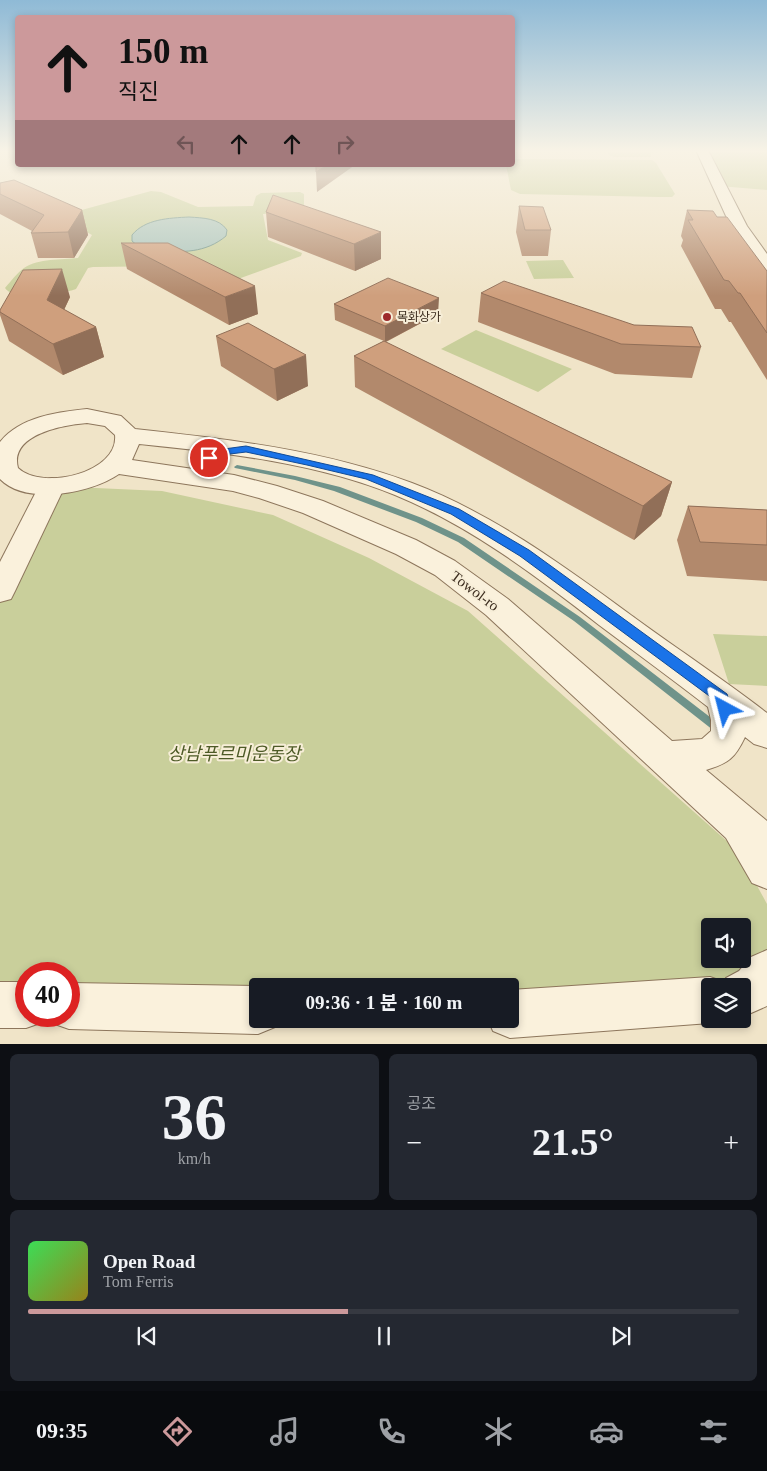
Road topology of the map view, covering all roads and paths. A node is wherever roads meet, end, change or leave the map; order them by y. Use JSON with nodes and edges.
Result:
{"nodes":[{"id":1,"x":725,"y":199,"type":"edge"},
{"id":2,"x":767,"y":266,"type":"edge"},
{"id":3,"x":12,"y":435,"type":"edge"},
{"id":4,"x":127,"y":435,"type":"junction"},
{"id":5,"x":246,"y":449,"type":"junction"},
{"id":6,"x":113,"y":465,"type":"junction"},
{"id":7,"x":4,"y":473,"type":"edge"},
{"id":8,"x":223,"y":482,"type":"junction"},
{"id":9,"x":52,"y":486,"type":"junction"},
{"id":10,"x":0,"y":591,"type":"edge"},
{"id":11,"x":722,"y":698,"type":"junction"},
{"id":12,"x":767,"y":734,"type":"edge"},
{"id":13,"x":664,"y":757,"type":"junction"},
{"id":14,"x":736,"y":822,"type":"junction"},
{"id":15,"x":767,"y":846,"type":"edge"},
{"id":16,"x":767,"y":868,"type":"edge"},
{"id":17,"x":767,"y":973,"type":"edge"},
{"id":18,"x":751,"y":989,"type":"edge"},
{"id":19,"x":767,"y":997,"type":"edge"},
{"id":20,"x":751,"y":998,"type":"edge"},
{"id":21,"x":701,"y":1001,"type":"edge"},
{"id":22,"x":0,"y":1005,"type":"edge"},
{"id":23,"x":15,"y":1006,"type":"edge"},
{"id":24,"x":80,"y":1006,"type":"edge"},
{"id":25,"x":249,"y":1010,"type":"edge"},
{"id":26,"x":519,"y":1013,"type":"edge"}],
"edges":[{"from":1,"to":2,"type":"street"},
{"from":3,"to":4,"type":"street"},
{"from":3,"to":7,"type":"street"},
{"from":4,"to":5,"type":"street"},
{"from":4,"to":6,"type":"street"},
{"from":5,"to":8,"type":"street"},
{"from":5,"to":11,"type":"street"},
{"from":6,"to":8,"type":"street","name":"Towol-ro"},
{"from":6,"to":9,"type":"street"},
{"from":7,"to":9,"type":"street"},
{"from":8,"to":13,"type":"street","name":"Towol-ro"},
{"from":9,"to":10,"type":"street"},
{"from":11,"to":12,"type":"street"},
{"from":11,"to":13,"type":"street"},
{"from":13,"to":14,"type":"street","name":"Towol-ro"},
{"from":14,"to":15,"type":"street","name":"Towol-ro"},
{"from":14,"to":16,"type":"street"},
{"from":17,"to":18,"type":"street"},
{"from":19,"to":20,"type":"street"},
{"from":21,"to":26,"type":"street"},
{"from":22,"to":23,"type":"street"},
{"from":24,"to":25,"type":"street"}]}
